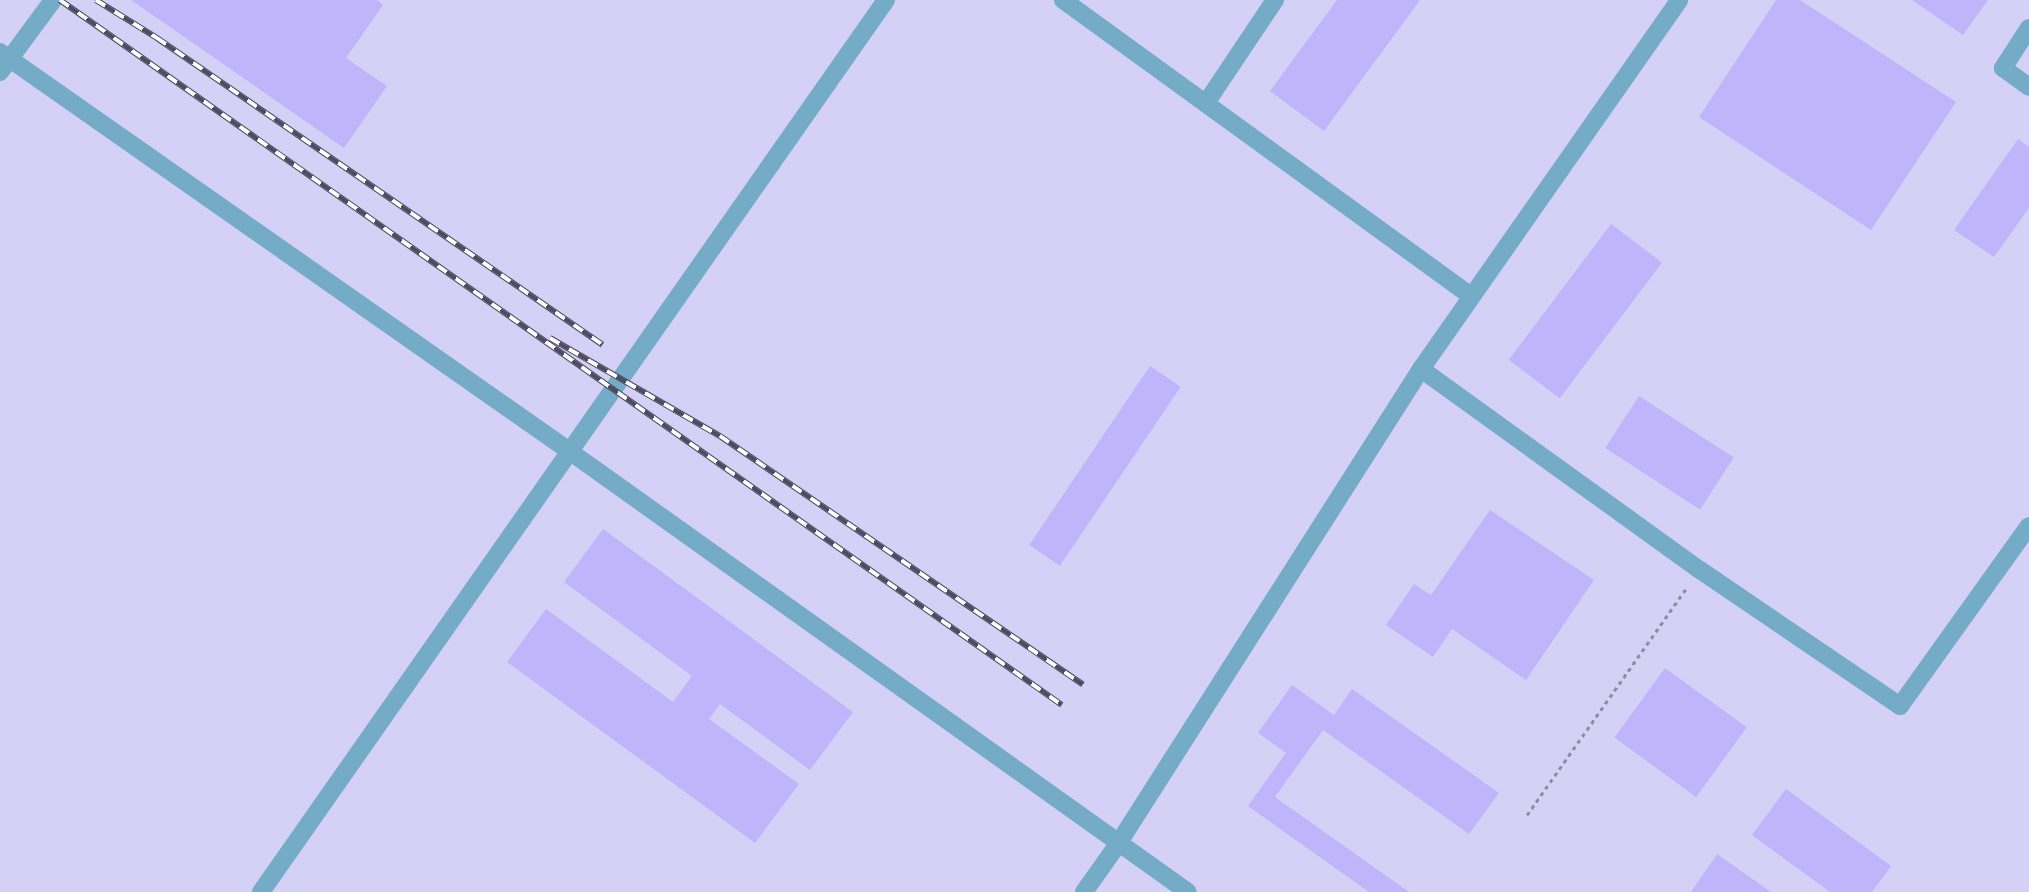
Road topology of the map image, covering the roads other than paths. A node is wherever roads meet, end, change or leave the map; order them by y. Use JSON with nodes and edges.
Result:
{"nodes":[{"id":1,"x":53,"y":0,"type":"edge"},
{"id":2,"x":886,"y":0,"type":"edge"},
{"id":3,"x":1063,"y":0,"type":"edge"},
{"id":4,"x":1276,"y":0,"type":"edge"},
{"id":5,"x":1679,"y":0,"type":"edge"},
{"id":6,"x":2029,"y":28,"type":"edge"},
{"id":7,"x":4,"y":61,"type":"edge"},
{"id":8,"x":2029,"y":86,"type":"edge"},
{"id":9,"x":1206,"y":103,"type":"junction"},
{"id":10,"x":1470,"y":296,"type":"junction"},
{"id":11,"x":1421,"y":369,"type":"junction"},
{"id":12,"x":572,"y":453,"type":"junction"},
{"id":13,"x":2029,"y":526,"type":"edge"},
{"id":14,"x":1118,"y":844,"type":"junction"},
{"id":15,"x":261,"y":892,"type":"edge"},
{"id":16,"x":1084,"y":892,"type":"edge"},
{"id":17,"x":1188,"y":892,"type":"edge"}],
"edges":[{"from":1,"to":7,"type":"lane"},
{"from":2,"to":12,"type":"lane"},
{"from":3,"to":9,"type":"lane"},
{"from":4,"to":9,"type":"lane"},
{"from":5,"to":10,"type":"lane"},
{"from":6,"to":8,"type":"lane"},
{"from":7,"to":12,"type":"lane"},
{"from":9,"to":10,"type":"lane"},
{"from":10,"to":11,"type":"lane"},
{"from":11,"to":13,"type":"lane"},
{"from":11,"to":14,"type":"lane"},
{"from":12,"to":14,"type":"lane"},
{"from":12,"to":15,"type":"lane"},
{"from":14,"to":16,"type":"lane"},
{"from":14,"to":17,"type":"lane"}]}
